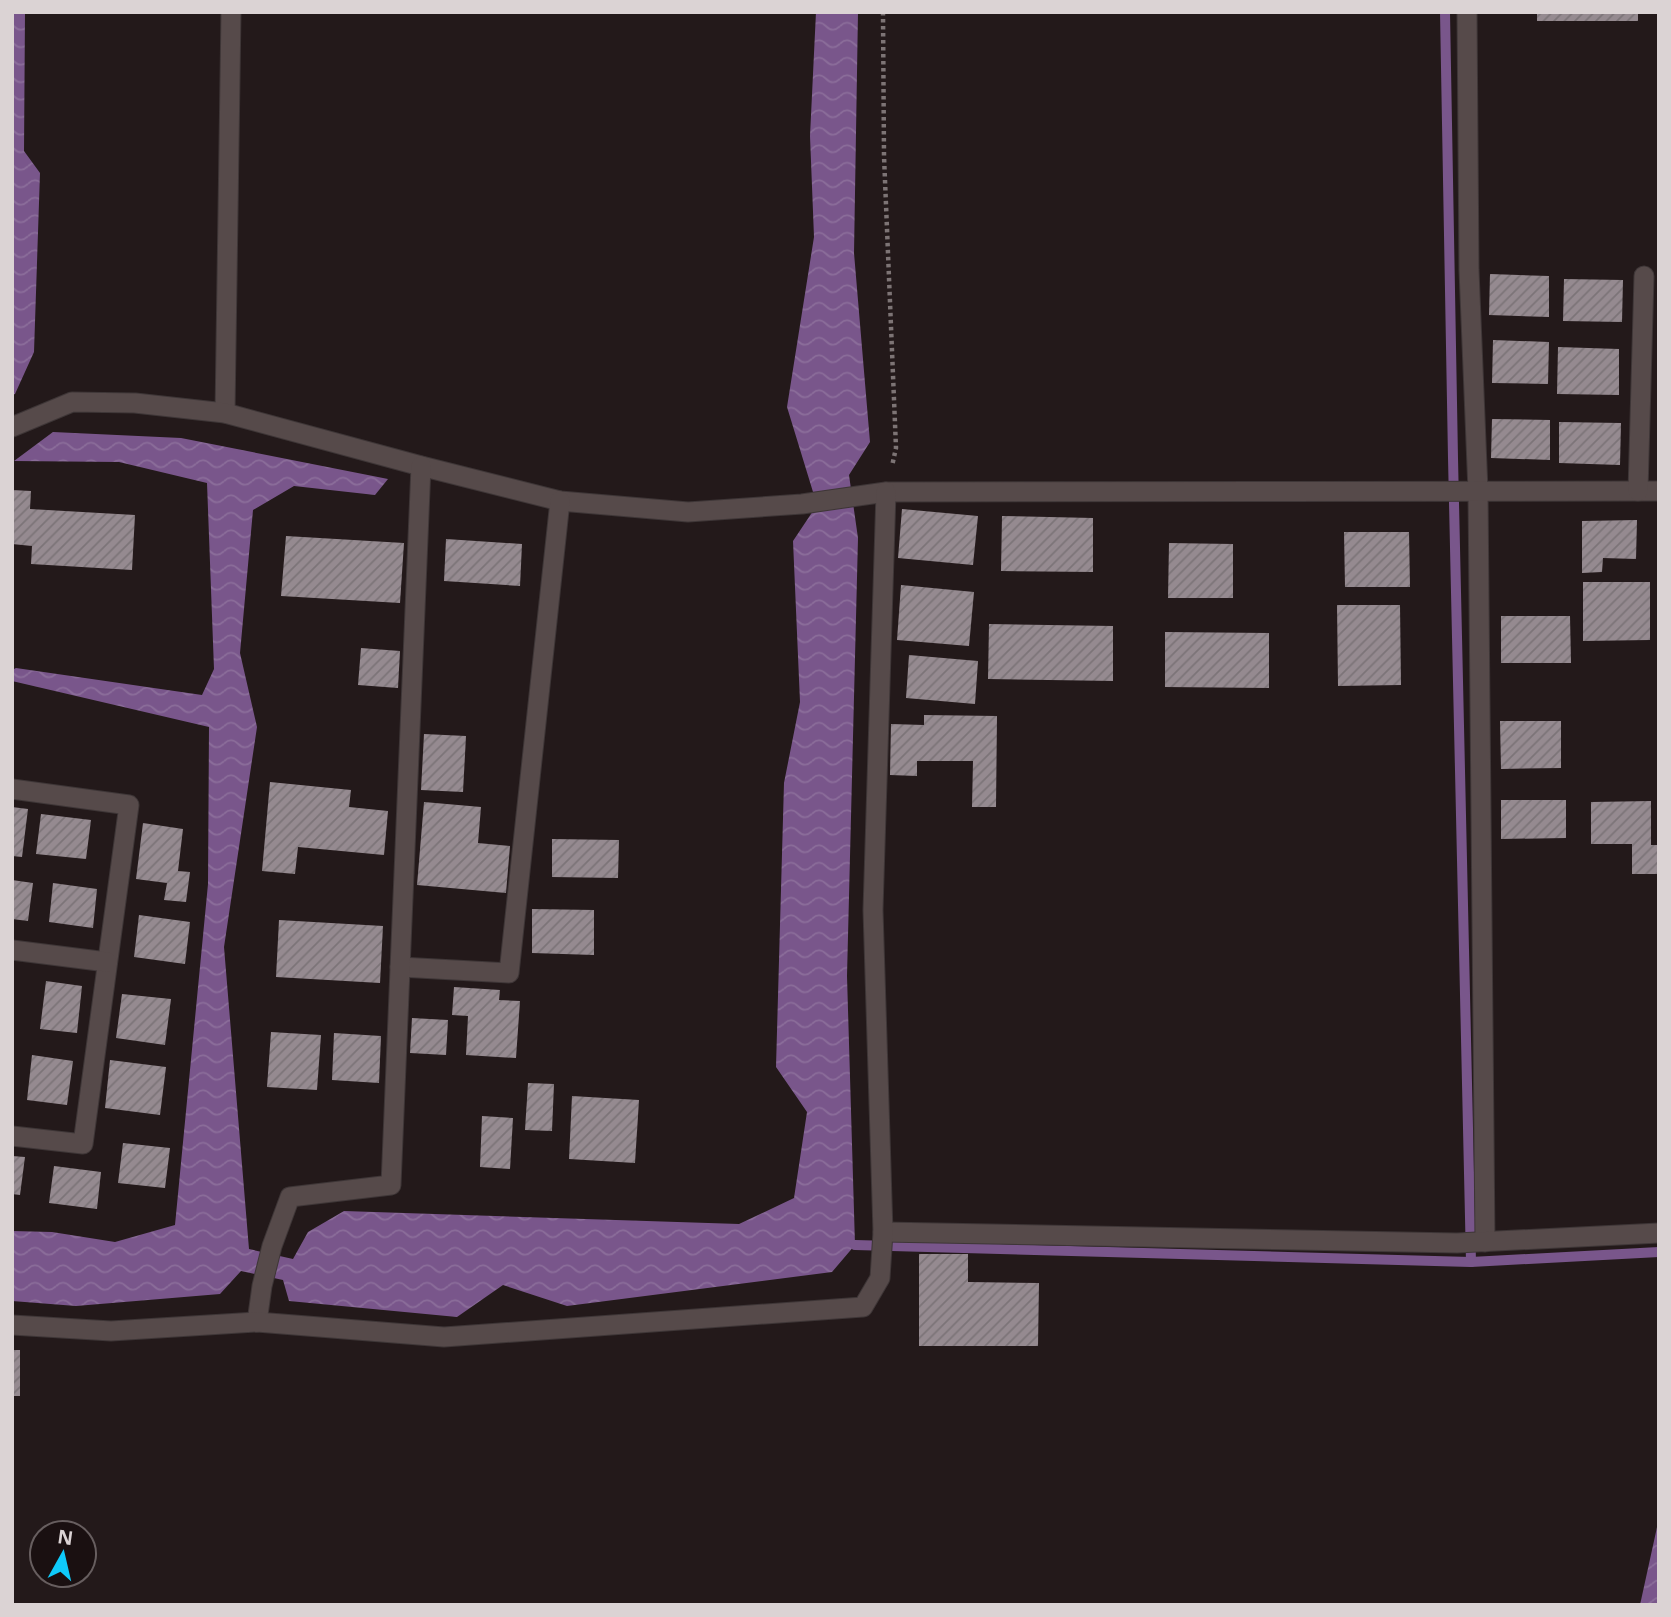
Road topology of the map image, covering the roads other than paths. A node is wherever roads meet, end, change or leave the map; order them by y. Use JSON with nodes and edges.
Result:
{"nodes":[{"id":1,"x":231,"y":12,"type":"edge"},
{"id":2,"x":1467,"y":12,"type":"edge"},
{"id":3,"x":1644,"y":276,"type":"dead end"},
{"id":4,"x":225,"y":413,"type":"junction"},
{"id":5,"x":12,"y":427,"type":"edge"},
{"id":6,"x":421,"y":466,"type":"junction"},
{"id":7,"x":1478,"y":491,"type":"junction"},
{"id":8,"x":1638,"y":491,"type":"junction"},
{"id":9,"x":1659,"y":491,"type":"edge"},
{"id":10,"x":886,"y":492,"type":"junction"},
{"id":11,"x":560,"y":501,"type":"junction"},
{"id":12,"x":12,"y":789,"type":"edge"},
{"id":13,"x":12,"y":950,"type":"edge"},
{"id":14,"x":107,"y":962,"type":"junction"},
{"id":15,"x":400,"y":967,"type":"junction"},
{"id":16,"x":12,"y":1136,"type":"edge"},
{"id":17,"x":883,"y":1232,"type":"junction"},
{"id":18,"x":1659,"y":1233,"type":"edge"},
{"id":19,"x":1485,"y":1242,"type":"junction"},
{"id":20,"x":257,"y":1322,"type":"junction"},
{"id":21,"x":12,"y":1325,"type":"edge"}],
"edges":[{"from":1,"to":4,"type":"street"},
{"from":2,"to":7,"type":"street"},
{"from":3,"to":8,"type":"street"},
{"from":4,"to":5,"type":"street"},
{"from":4,"to":6,"type":"street"},
{"from":6,"to":11,"type":"street"},
{"from":6,"to":15,"type":"street"},
{"from":7,"to":8,"type":"street"},
{"from":7,"to":10,"type":"street"},
{"from":7,"to":19,"type":"street"},
{"from":8,"to":9,"type":"street"},
{"from":10,"to":11,"type":"street"},
{"from":10,"to":17,"type":"street"},
{"from":11,"to":15,"type":"street"},
{"from":12,"to":14,"type":"street"},
{"from":13,"to":14,"type":"street"},
{"from":14,"to":16,"type":"street"},
{"from":15,"to":20,"type":"street"},
{"from":17,"to":19,"type":"street"},
{"from":17,"to":20,"type":"street"},
{"from":18,"to":19,"type":"street"},
{"from":20,"to":21,"type":"street"}]}
